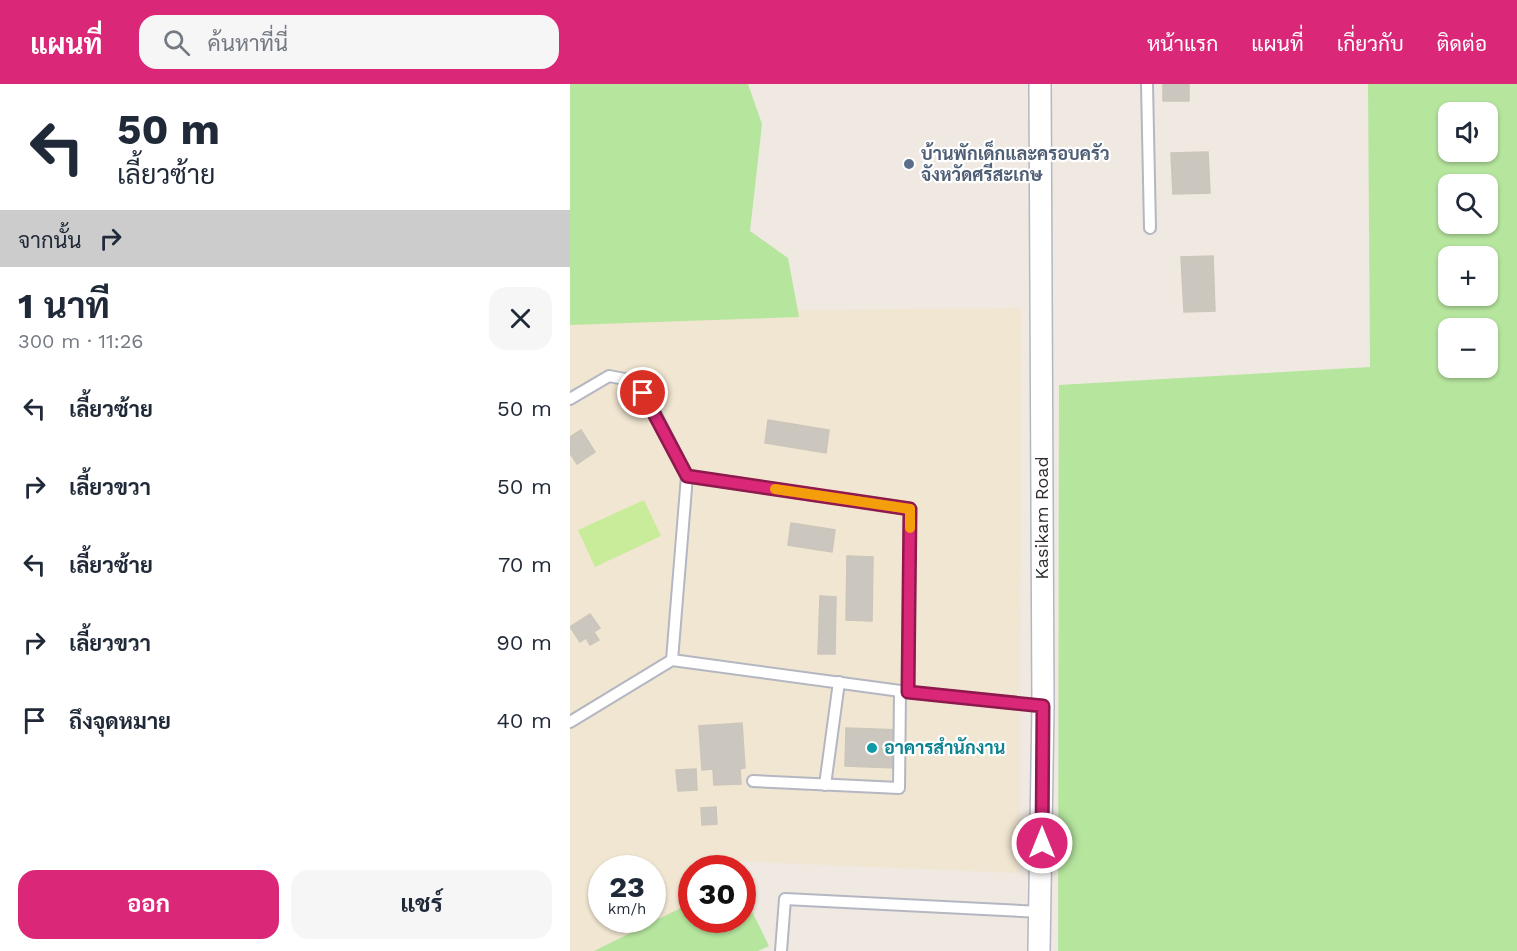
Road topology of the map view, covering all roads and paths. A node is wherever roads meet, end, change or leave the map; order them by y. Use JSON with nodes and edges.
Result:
{"nodes":[{"id":1,"x":1040,"y":84,"type":"edge"},
{"id":2,"x":1147,"y":84,"type":"edge"},
{"id":3,"x":1150,"y":228,"type":"dead end"},
{"id":4,"x":570,"y":399,"type":"edge"},
{"id":5,"x":687,"y":476,"type":"junction"},
{"id":6,"x":672,"y":660,"type":"junction"},
{"id":7,"x":839,"y":682,"type":"junction"},
{"id":8,"x":904,"y":691,"type":"junction"},
{"id":9,"x":1043,"y":706,"type":"junction"},
{"id":10,"x":570,"y":722,"type":"edge"},
{"id":11,"x":753,"y":781,"type":"dead end"},
{"id":12,"x":825,"y":785,"type":"junction"},
{"id":13,"x":1041,"y":912,"type":"junction"},
{"id":14,"x":781,"y":951,"type":"edge"},
{"id":15,"x":1039,"y":951,"type":"edge"}],
"edges":[{"from":1,"to":9,"type":"street","name":"Kasikam Road"},
{"from":2,"to":3,"type":"lane"},
{"from":4,"to":5,"type":"lane"},
{"from":5,"to":6,"type":"lane"},
{"from":5,"to":8,"type":"lane"},
{"from":6,"to":7,"type":"lane"},
{"from":6,"to":10,"type":"lane"},
{"from":7,"to":8,"type":"lane"},
{"from":7,"to":12,"type":"lane"},
{"from":8,"to":9,"type":"lane"},
{"from":8,"to":12,"type":"lane"},
{"from":9,"to":13,"type":"street","name":"Kasikam Road"},
{"from":11,"to":12,"type":"lane"},
{"from":13,"to":14,"type":"lane"},
{"from":13,"to":15,"type":"street","name":"Kasikam Road"}]}
